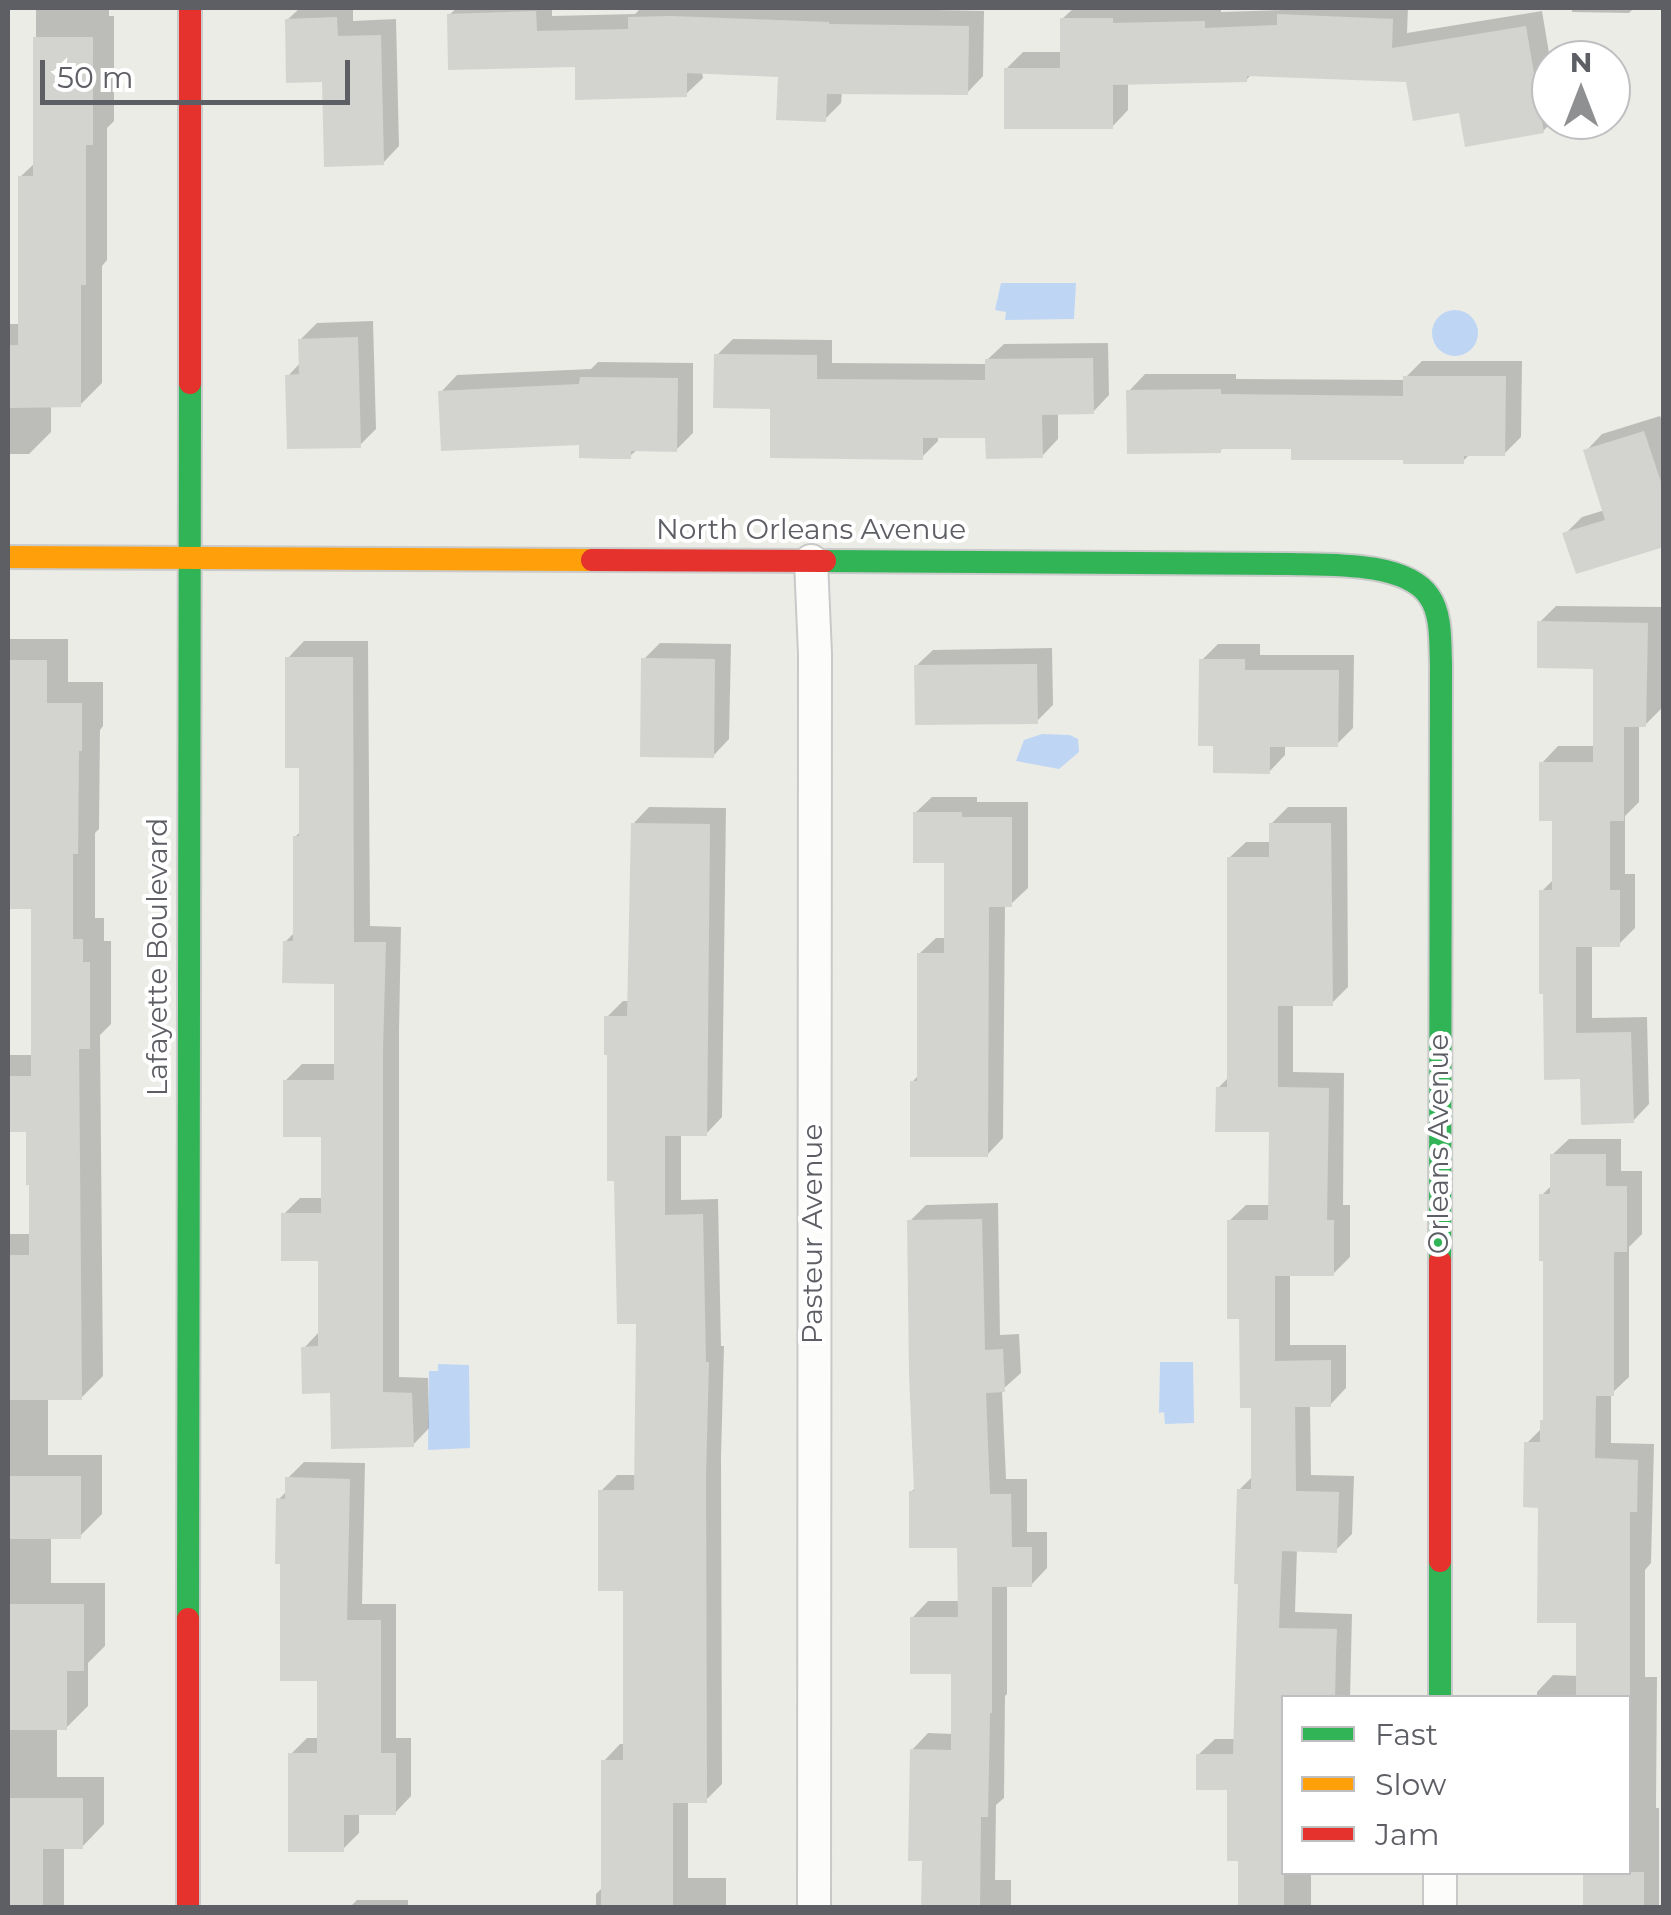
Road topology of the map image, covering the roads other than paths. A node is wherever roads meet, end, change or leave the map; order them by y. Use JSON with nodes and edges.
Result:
{"nodes":[{"id":1,"x":190,"y":8,"type":"edge"},
{"id":2,"x":8,"y":557,"type":"edge"},
{"id":3,"x":190,"y":558,"type":"junction"},
{"id":4,"x":811,"y":561,"type":"junction"},
{"id":5,"x":1427,"y":592,"type":"joint"},
{"id":6,"x":1440,"y":1695,"type":"edge"},
{"id":7,"x":1440,"y":1875,"type":"edge"},
{"id":8,"x":188,"y":1908,"type":"edge"},
{"id":9,"x":814,"y":1908,"type":"edge"},
{"id":10,"x":1440,"y":1908,"type":"edge"}],
"edges":[{"from":1,"to":3,"type":"street","name":"Lafayette Boulevard"},
{"from":2,"to":3,"type":"street","name":"North Orleans Avenue"},
{"from":3,"to":4,"type":"street","name":"North Orleans Avenue"},
{"from":3,"to":8,"type":"street","name":"Lafayette Boulevard"},
{"from":4,"to":5,"type":"street","name":"North Orleans Avenue"},
{"from":4,"to":9,"type":"street","name":"Pasteur Avenue"},
{"from":5,"to":6,"type":"street","name":"Orleans Avenue"},
{"from":7,"to":10,"type":"street"}]}
